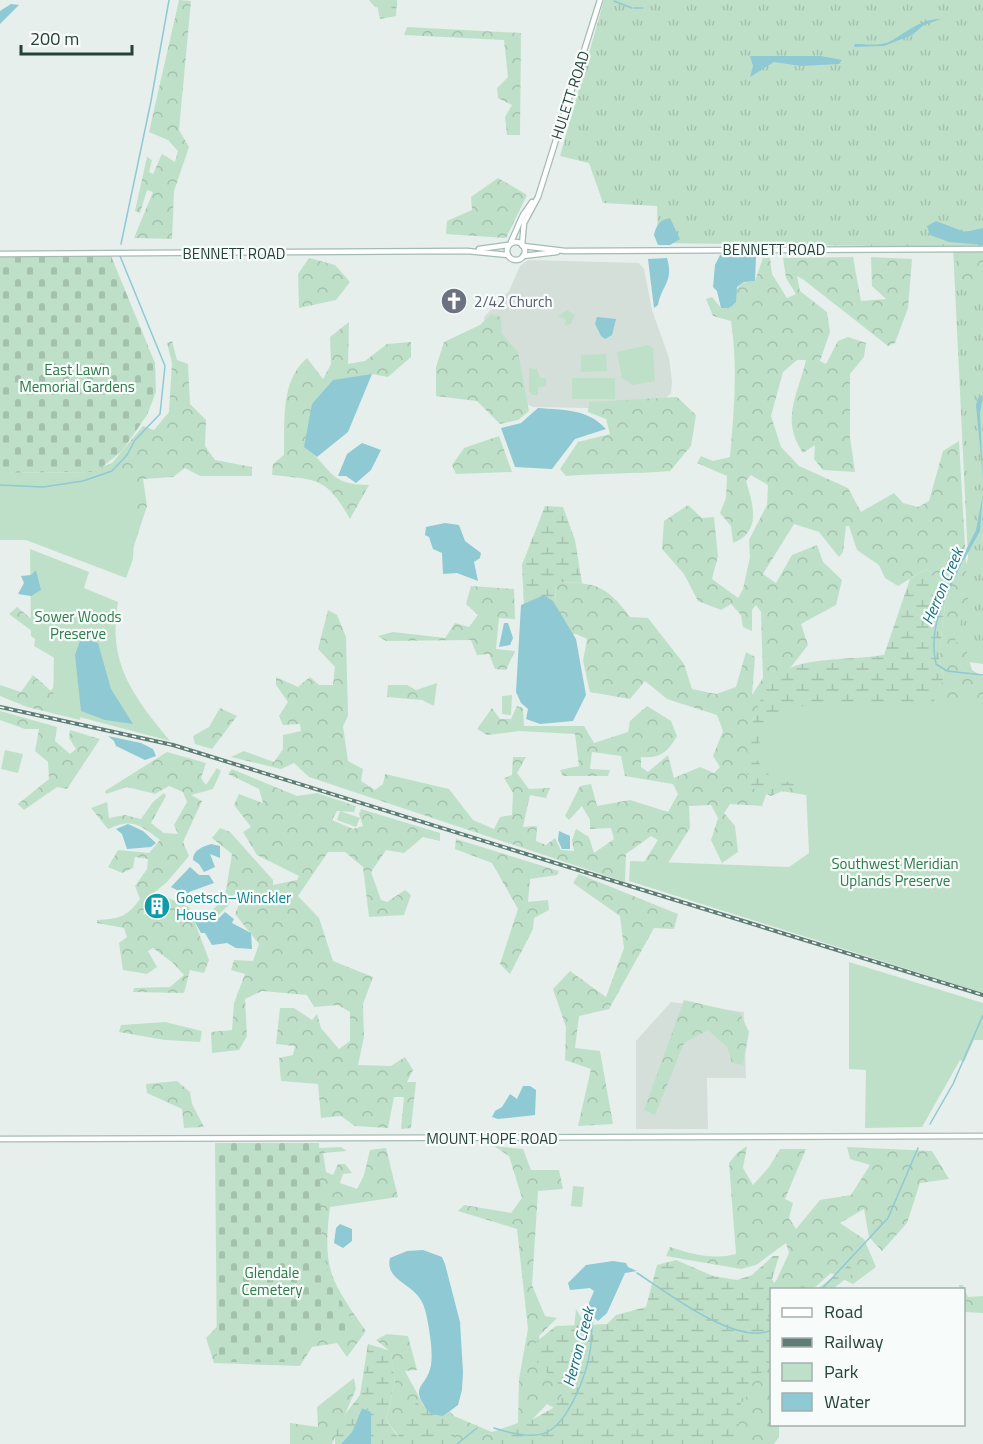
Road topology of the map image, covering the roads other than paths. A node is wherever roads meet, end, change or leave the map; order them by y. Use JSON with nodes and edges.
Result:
{"nodes":[{"id":1,"x":600,"y":0,"type":"edge"},
{"id":2,"x":540,"y":189,"type":"junction"},
{"id":3,"x":510,"y":244,"type":"junction"},
{"id":4,"x":523,"y":245,"type":"junction"},
{"id":5,"x":983,"y":249,"type":"edge"},
{"id":6,"x":467,"y":251,"type":"junction"},
{"id":7,"x":565,"y":251,"type":"junction"},
{"id":8,"x":0,"y":254,"type":"edge"},
{"id":9,"x":508,"y":255,"type":"junction"},
{"id":10,"x":523,"y":256,"type":"junction"},
{"id":11,"x":983,"y":1136,"type":"edge"},
{"id":12,"x":0,"y":1139,"type":"edge"}],
"edges":[{"from":1,"to":2,"type":"street","name":"HULETT ROAD"},
{"from":2,"to":3,"type":"street","name":"HULETT ROAD"},
{"from":2,"to":4,"type":"street","name":"HULETT ROAD"},
{"from":3,"to":4,"type":"street","name":"BENNETT ROAD"},
{"from":3,"to":6,"type":"street","name":"BENNETT ROAD"},
{"from":3,"to":9,"type":"street"},
{"from":4,"to":7,"type":"street","name":"BENNETT ROAD"},
{"from":4,"to":10,"type":"street","name":"HULETT ROAD"},
{"from":5,"to":7,"type":"street","name":"BENNETT ROAD"},
{"from":6,"to":8,"type":"street","name":"BENNETT ROAD"},
{"from":6,"to":9,"type":"street","name":"BENNETT ROAD"},
{"from":7,"to":10,"type":"street","name":"BENNETT ROAD"},
{"from":9,"to":10,"type":"street","name":"BENNETT ROAD"},
{"from":11,"to":12,"type":"street","name":"MOUNT HOPE ROAD"}]}
